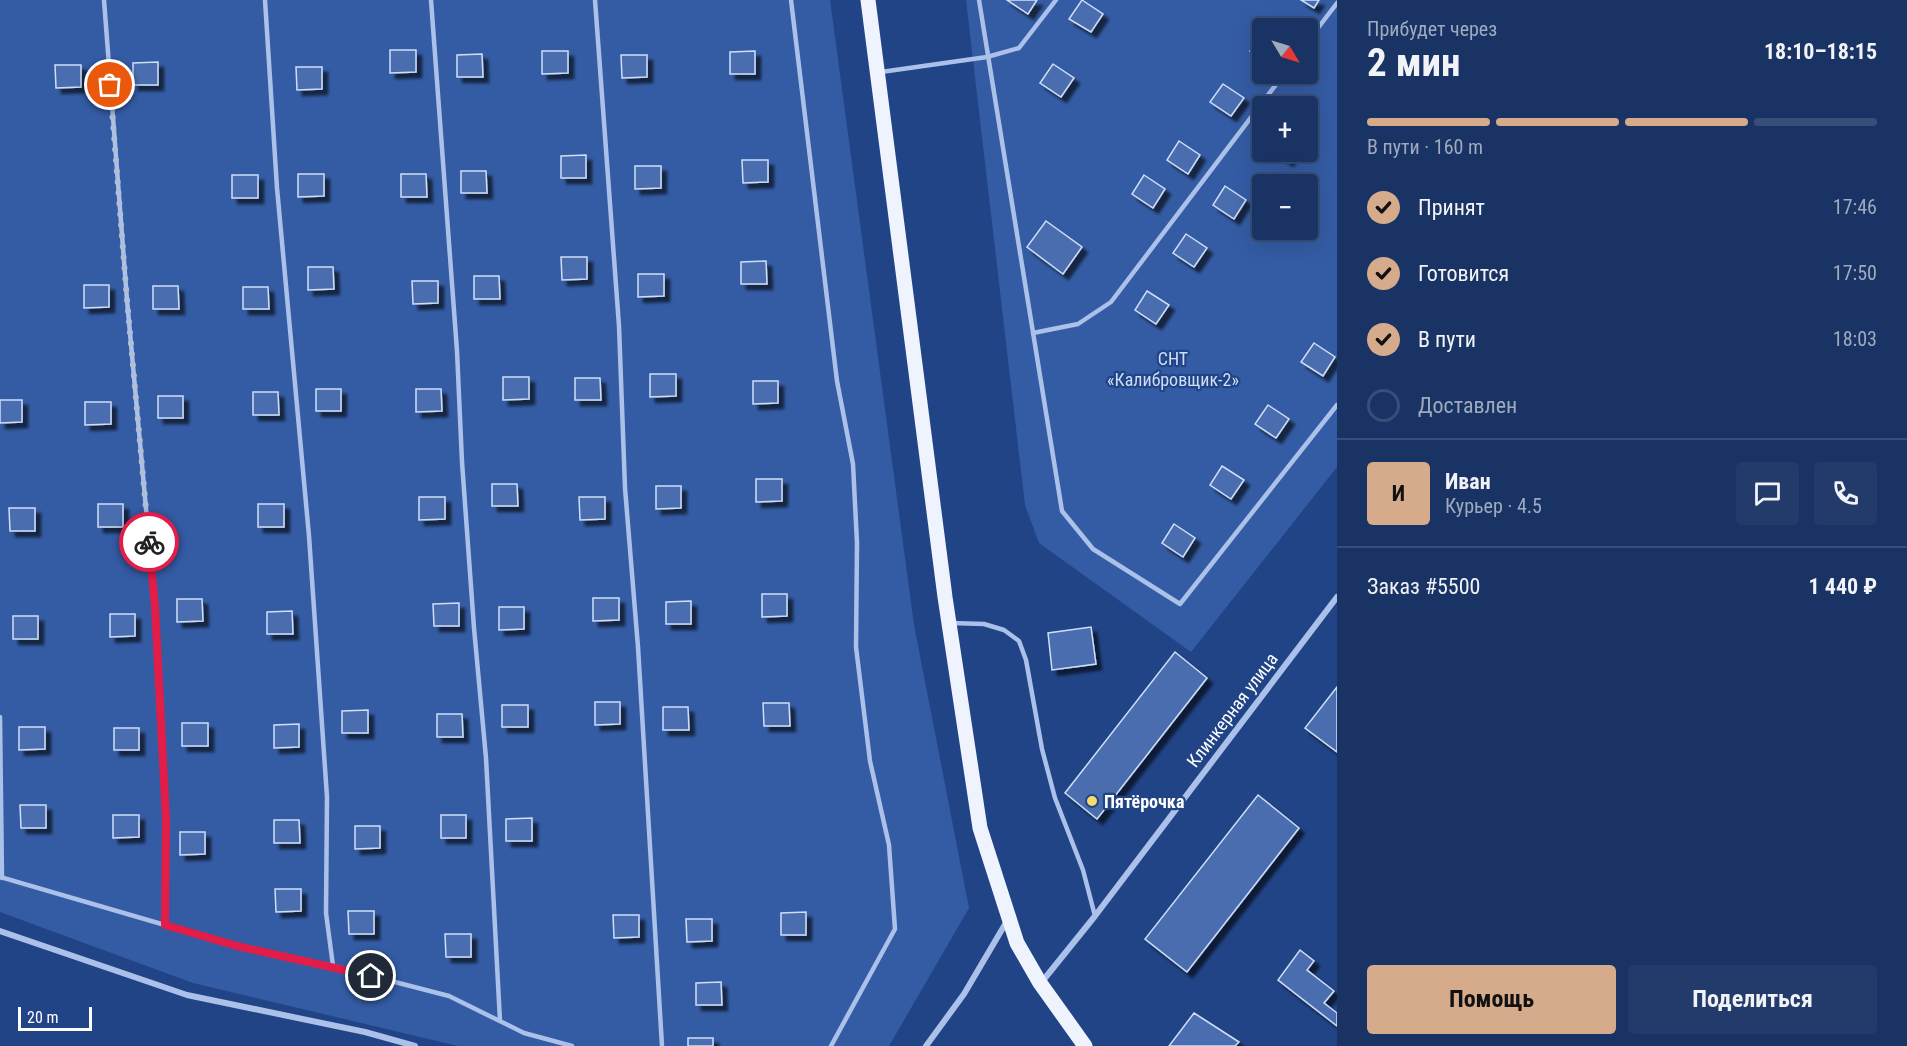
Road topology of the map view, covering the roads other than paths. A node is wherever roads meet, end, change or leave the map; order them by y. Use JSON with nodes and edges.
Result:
{"nodes":[{"id":1,"x":104,"y":0,"type":"edge"},
{"id":2,"x":265,"y":0,"type":"edge"},
{"id":3,"x":431,"y":0,"type":"edge"},
{"id":4,"x":595,"y":0,"type":"edge"},
{"id":5,"x":791,"y":0,"type":"edge"},
{"id":6,"x":868,"y":0,"type":"edge"},
{"id":7,"x":979,"y":0,"type":"edge"},
{"id":8,"x":1056,"y":0,"type":"edge"},
{"id":9,"x":1337,"y":3,"type":"edge"},
{"id":10,"x":1318,"y":28,"type":"edge"},
{"id":11,"x":987,"y":57,"type":"junction"},
{"id":12,"x":877,"y":73,"type":"junction"},
{"id":13,"x":1276,"y":84,"type":"edge"},
{"id":14,"x":1032,"y":333,"type":"junction"},
{"id":15,"x":1337,"y":405,"type":"edge"},
{"id":16,"x":1337,"y":597,"type":"edge"},
{"id":17,"x":949,"y":623,"type":"junction"},
{"id":18,"x":0,"y":717,"type":"edge"},
{"id":19,"x":1,"y":878,"type":"edge"},
{"id":20,"x":1095,"y":916,"type":"junction"},
{"id":21,"x":1008,"y":918,"type":"junction"},
{"id":22,"x":165,"y":925,"type":"junction"},
{"id":23,"x":0,"y":931,"type":"edge"},
{"id":24,"x":333,"y":966,"type":"junction"},
{"id":25,"x":1040,"y":983,"type":"junction"},
{"id":26,"x":500,"y":1021,"type":"junction"},
{"id":27,"x":415,"y":1046,"type":"edge"},
{"id":28,"x":572,"y":1046,"type":"edge"},
{"id":29,"x":662,"y":1046,"type":"edge"},
{"id":30,"x":831,"y":1046,"type":"edge"},
{"id":31,"x":926,"y":1046,"type":"edge"},
{"id":32,"x":1085,"y":1046,"type":"edge"}],
"edges":[{"from":1,"to":22,"type":"lane"},
{"from":2,"to":24,"type":"lane"},
{"from":3,"to":26,"type":"lane"},
{"from":4,"to":29,"type":"lane"},
{"from":5,"to":30,"type":"lane"},
{"from":6,"to":12,"type":"main road"},
{"from":7,"to":11,"type":"lane"},
{"from":8,"to":11,"type":"lane"},
{"from":9,"to":10,"type":"lane"},
{"from":11,"to":12,"type":"lane"},
{"from":11,"to":14,"type":"lane"},
{"from":12,"to":17,"type":"main road"},
{"from":13,"to":14,"type":"lane"},
{"from":14,"to":15,"type":"lane"},
{"from":16,"to":20,"type":"street","name":"Клинкерная улица"},
{"from":17,"to":20,"type":"lane"},
{"from":17,"to":21,"type":"main road"},
{"from":18,"to":19,"type":"lane"},
{"from":19,"to":22,"type":"lane"},
{"from":20,"to":25,"type":"street","name":"Клинкерная улица"},
{"from":21,"to":25,"type":"main road"},
{"from":21,"to":31,"type":"street"},
{"from":22,"to":24,"type":"lane"},
{"from":23,"to":27,"type":"street"},
{"from":24,"to":26,"type":"lane"},
{"from":25,"to":32,"type":"main road"},
{"from":26,"to":28,"type":"lane"}]}
